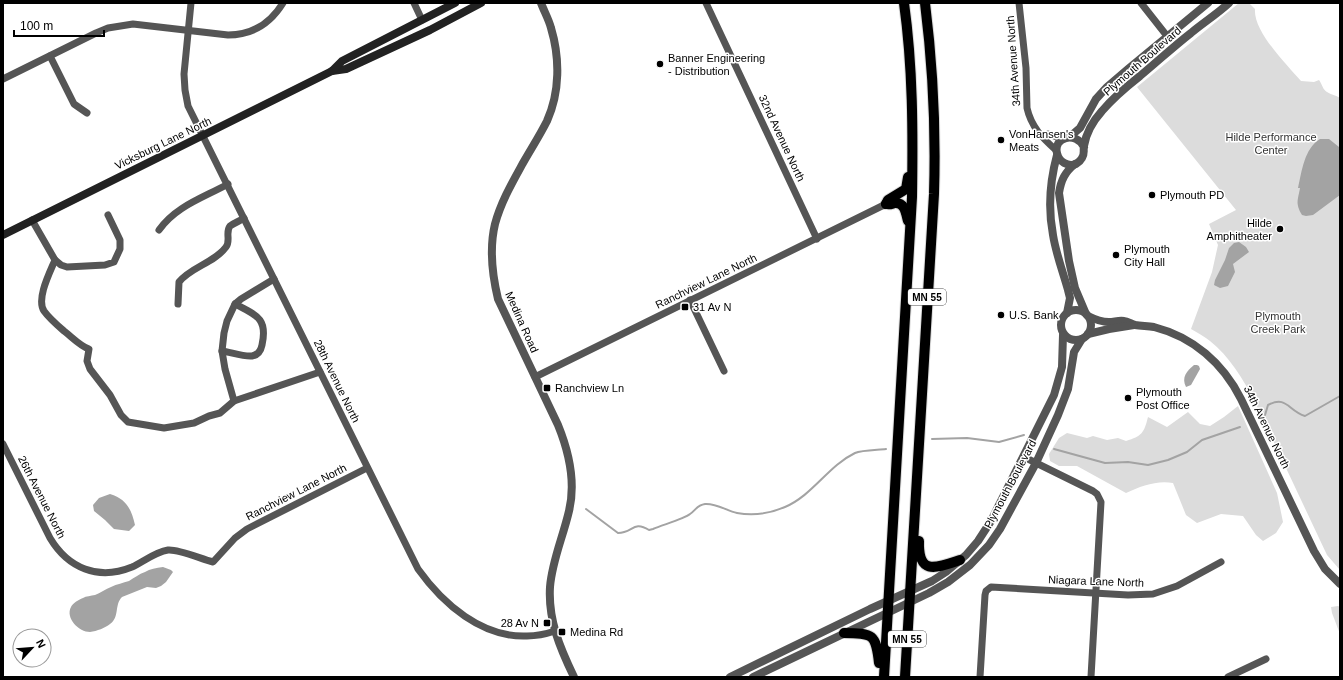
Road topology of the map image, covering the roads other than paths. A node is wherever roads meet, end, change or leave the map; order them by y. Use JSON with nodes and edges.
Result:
{"nodes":[{"id":1,"x":191,"y":3,"type":"edge"},
{"id":2,"x":283,"y":3,"type":"edge"},
{"id":3,"x":414,"y":3,"type":"edge"},
{"id":4,"x":455,"y":3,"type":"edge"},
{"id":5,"x":481,"y":3,"type":"edge"},
{"id":6,"x":541,"y":3,"type":"edge"},
{"id":7,"x":706,"y":3,"type":"edge"},
{"id":8,"x":904,"y":3,"type":"edge"},
{"id":9,"x":925,"y":3,"type":"edge"},
{"id":10,"x":1019,"y":3,"type":"edge"},
{"id":11,"x":1142,"y":3,"type":"edge"},
{"id":12,"x":1208,"y":3,"type":"edge"},
{"id":13,"x":1229,"y":3,"type":"edge"},
{"id":14,"x":422,"y":20,"type":"junction"},
{"id":15,"x":189,"y":30,"type":"junction"},
{"id":16,"x":1167,"y":36,"type":"junction"},
{"id":17,"x":50,"y":56,"type":"junction"},
{"id":18,"x":332,"y":71,"type":"junction"},
{"id":19,"x":3,"y":79,"type":"edge"},
{"id":20,"x":912,"y":101,"type":"junction"},
{"id":21,"x":87,"y":113,"type":"dead end"},
{"id":22,"x":203,"y":136,"type":"junction"},
{"id":23,"x":1042,"y":136,"type":"junction"},
{"id":24,"x":1065,"y":138,"type":"junction"},
{"id":25,"x":1084,"y":147,"type":"junction"},
{"id":26,"x":1057,"y":153,"type":"junction"},
{"id":27,"x":1075,"y":164,"type":"junction"},
{"id":28,"x":228,"y":184,"type":"junction"},
{"id":29,"x":886,"y":204,"type":"junction"},
{"id":30,"x":108,"y":215,"type":"dead end"},
{"id":31,"x":244,"y":218,"type":"junction"},
{"id":32,"x":32,"y":220,"type":"junction"},
{"id":33,"x":159,"y":230,"type":"dead end"},
{"id":34,"x":910,"y":233,"type":"junction"},
{"id":35,"x":3,"y":235,"type":"edge"},
{"id":36,"x":817,"y":239,"type":"junction"},
{"id":37,"x":55,"y":260,"type":"junction"},
{"id":38,"x":274,"y":279,"type":"junction"},
{"id":39,"x":690,"y":300,"type":"junction"},
{"id":40,"x":178,"y":304,"type":"dead end"},
{"id":41,"x":235,"y":304,"type":"junction"},
{"id":42,"x":1067,"y":313,"type":"junction"},
{"id":43,"x":1087,"y":315,"type":"junction"},
{"id":44,"x":1134,"y":325,"type":"junction"},
{"id":45,"x":1063,"y":335,"type":"junction"},
{"id":46,"x":1085,"y":337,"type":"junction"},
{"id":47,"x":222,"y":351,"type":"junction"},
{"id":48,"x":724,"y":371,"type":"dead end"},
{"id":49,"x":320,"y":372,"type":"junction"},
{"id":50,"x":535,"y":377,"type":"junction"},
{"id":51,"x":234,"y":401,"type":"junction"},
{"id":52,"x":3,"y":444,"type":"edge"},
{"id":53,"x":1024,"y":457,"type":"junction"},
{"id":54,"x":1036,"y":463,"type":"junction"},
{"id":55,"x":367,"y":468,"type":"junction"},
{"id":56,"x":916,"y":490,"type":"junction"},
{"id":57,"x":960,"y":560,"type":"junction"},
{"id":58,"x":1221,"y":562,"type":"dead end"},
{"id":59,"x":132,"y":566,"type":"joint"},
{"id":60,"x":1340,"y":584,"type":"edge"},
{"id":61,"x":1095,"y":593,"type":"junction"},
{"id":62,"x":910,"y":597,"type":"junction"},
{"id":63,"x":888,"y":601,"type":"junction"},
{"id":64,"x":887,"y":612,"type":"junction"},
{"id":65,"x":555,"y":631,"type":"junction"},
{"id":66,"x":844,"y":633,"type":"junction"},
{"id":67,"x":1266,"y":659,"type":"dead end"},
{"id":68,"x":574,"y":677,"type":"edge"},
{"id":69,"x":730,"y":677,"type":"edge"},
{"id":70,"x":753,"y":677,"type":"edge"},
{"id":71,"x":882,"y":677,"type":"edge"},
{"id":72,"x":905,"y":677,"type":"edge"},
{"id":73,"x":980,"y":677,"type":"edge"},
{"id":74,"x":1091,"y":677,"type":"edge"},
{"id":75,"x":1228,"y":677,"type":"edge"}],
"edges":[{"from":1,"to":15,"type":"street","name":"28th Avenue North"},
{"from":2,"to":15,"type":"street"},
{"from":3,"to":14,"type":"street"},
{"from":4,"to":14,"type":"main road","name":"Vicksburg Lane North"},
{"from":5,"to":18,"type":"main road","name":"Vicksburg Lane North"},
{"from":6,"to":50,"type":"street","name":"Medina Road"},
{"from":7,"to":36,"type":"street","name":"32nd Avenue North"},
{"from":8,"to":20,"type":"main road","number":"MN 55"},
{"from":9,"to":56,"type":"main road","number":"MN 55"},
{"from":10,"to":23,"type":"street","name":"34th Avenue North"},
{"from":11,"to":16,"type":"street"},
{"from":12,"to":16,"type":"street","name":"Plymouth Boulevard"},
{"from":13,"to":25,"type":"street","name":"Plymouth Boulevard"},
{"from":14,"to":18,"type":"main road","name":"Vicksburg Lane North"},
{"from":15,"to":17,"type":"street"},
{"from":15,"to":22,"type":"street","name":"28th Avenue North"},
{"from":16,"to":24,"type":"street","name":"Plymouth Boulevard"},
{"from":17,"to":19,"type":"street"},
{"from":17,"to":21,"type":"street"},
{"from":18,"to":22,"type":"main road","name":"Vicksburg Lane North"},
{"from":20,"to":29,"type":"main road"},
{"from":20,"to":34,"type":"main road","number":"MN 55"},
{"from":22,"to":28,"type":"street","name":"28th Avenue North"},
{"from":22,"to":32,"type":"main road","name":"Vicksburg Lane North"},
{"from":23,"to":24,"type":"street"},
{"from":23,"to":26,"type":"street","name":"34th Avenue North"},
{"from":24,"to":25,"type":"street"},
{"from":24,"to":26,"type":"street"},
{"from":25,"to":27,"type":"street"},
{"from":26,"to":27,"type":"street"},
{"from":26,"to":42,"type":"street"},
{"from":27,"to":43,"type":"street"},
{"from":28,"to":31,"type":"street","name":"28th Avenue North"},
{"from":28,"to":33,"type":"street"},
{"from":29,"to":34,"type":"main road"},
{"from":29,"to":36,"type":"street","name":"Ranchview Lane North"},
{"from":30,"to":37,"type":"street"},
{"from":31,"to":38,"type":"street","name":"28th Avenue North"},
{"from":31,"to":40,"type":"street"},
{"from":32,"to":35,"type":"main road","name":"Vicksburg Lane North"},
{"from":32,"to":37,"type":"street"},
{"from":34,"to":63,"type":"main road","number":"MN 55"},
{"from":36,"to":39,"type":"street","name":"Ranchview Lane North"},
{"from":37,"to":51,"type":"street"},
{"from":38,"to":41,"type":"street"},
{"from":38,"to":49,"type":"street","name":"28th Avenue North"},
{"from":39,"to":48,"type":"street"},
{"from":39,"to":50,"type":"street","name":"Ranchview Lane North"},
{"from":41,"to":47,"type":"street"},
{"from":41,"to":47,"type":"street"},
{"from":42,"to":43,"type":"street"},
{"from":42,"to":45,"type":"street"},
{"from":43,"to":44,"type":"street","name":"34th Avenue North"},
{"from":43,"to":46,"type":"street"},
{"from":44,"to":46,"type":"street","name":"34th Avenue North"},
{"from":44,"to":60,"type":"street","name":"34th Avenue North"},
{"from":45,"to":46,"type":"street"},
{"from":45,"to":53,"type":"street","name":"Plymouth Boulevard"},
{"from":46,"to":54,"type":"street","name":"Plymouth Boulevard"},
{"from":47,"to":51,"type":"street"},
{"from":49,"to":51,"type":"street"},
{"from":49,"to":55,"type":"street","name":"28th Avenue North"},
{"from":50,"to":65,"type":"street","name":"Medina Road"},
{"from":52,"to":59,"type":"street","name":"26th Avenue North"},
{"from":53,"to":54,"type":"street"},
{"from":53,"to":57,"type":"street","name":"Plymouth Boulevard"},
{"from":54,"to":61,"type":"street"},
{"from":54,"to":62,"type":"street","name":"Plymouth Boulevard"},
{"from":55,"to":59,"type":"street","name":"Ranchview Lane North"},
{"from":55,"to":65,"type":"street","name":"28th Avenue North"},
{"from":56,"to":57,"type":"main road"},
{"from":56,"to":62,"type":"main road","number":"MN 55"},
{"from":57,"to":62,"type":"street","name":"Plymouth Boulevard"},
{"from":58,"to":61,"type":"street","name":"Niagara Lane North"},
{"from":61,"to":73,"type":"street","name":"Niagara Lane North"},
{"from":61,"to":74,"type":"street"},
{"from":62,"to":63,"type":"street","name":"Plymouth Boulevard"},
{"from":62,"to":64,"type":"street","name":"Plymouth Boulevard"},
{"from":62,"to":72,"type":"main road","number":"MN 55"},
{"from":63,"to":64,"type":"main road","number":"MN 55"},
{"from":63,"to":69,"type":"street"},
{"from":64,"to":66,"type":"street"},
{"from":64,"to":71,"type":"main road","number":"MN 55"},
{"from":65,"to":68,"type":"street"},
{"from":66,"to":70,"type":"street"},
{"from":66,"to":71,"type":"main road"},
{"from":67,"to":75,"type":"street"}]}
